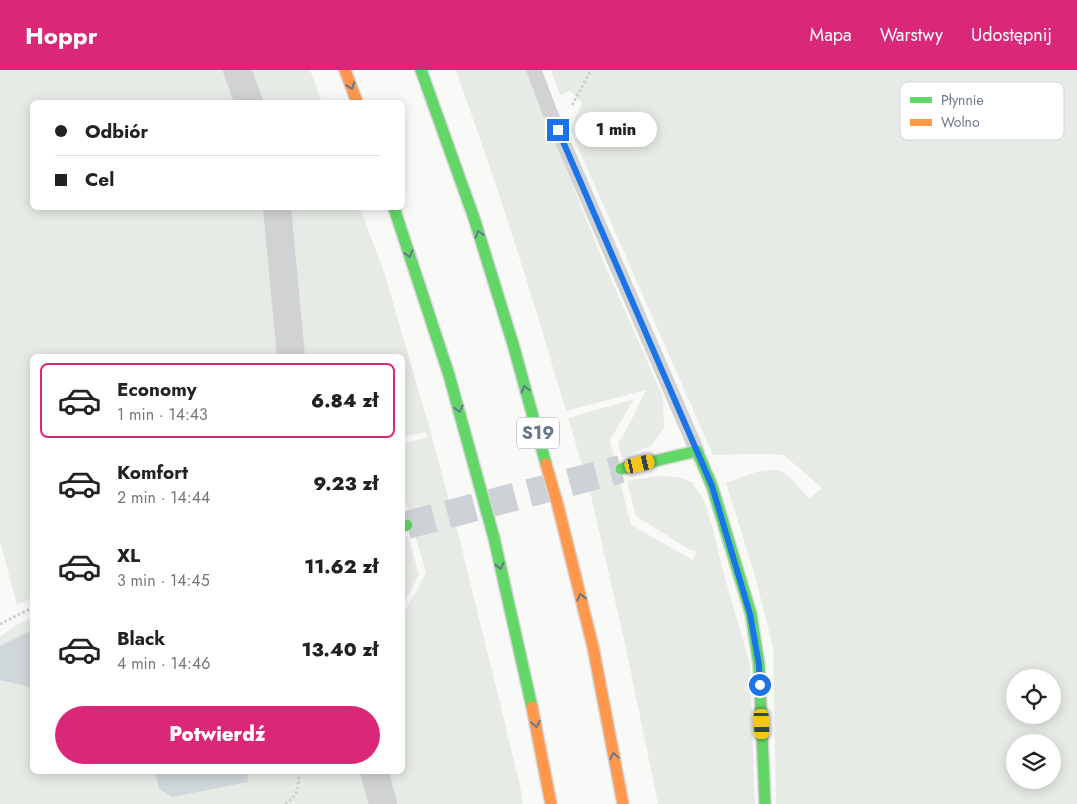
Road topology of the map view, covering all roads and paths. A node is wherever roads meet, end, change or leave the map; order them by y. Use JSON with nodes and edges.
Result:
{"nodes":[{"id":1,"x":237,"y":70,"type":"edge"},
{"id":2,"x":345,"y":70,"type":"edge"},
{"id":3,"x":421,"y":70,"type":"edge"},
{"id":4,"x":534,"y":70,"type":"edge"},
{"id":5,"x":591,"y":70,"type":"edge"},
{"id":6,"x":248,"y":100,"type":"edge"},
{"id":7,"x":356,"y":100,"type":"edge"},
{"id":8,"x":558,"y":130,"type":"junction"},
{"id":9,"x":277,"y":210,"type":"edge"},
{"id":10,"x":395,"y":210,"type":"edge"},
{"id":11,"x":291,"y":354,"type":"edge"},
{"id":12,"x":697,"y":451,"type":"junction"},
{"id":13,"x":621,"y":469,"type":"tunnel mouth"},
{"id":14,"x":30,"y":609,"type":"edge"},
{"id":15,"x":0,"y":624,"type":"edge"},
{"id":16,"x":299,"y":774,"type":"edge"},
{"id":17,"x":375,"y":774,"type":"edge"},
{"id":18,"x":286,"y":804,"type":"edge"},
{"id":19,"x":383,"y":804,"type":"edge"},
{"id":20,"x":551,"y":804,"type":"edge"},
{"id":21,"x":624,"y":804,"type":"edge"},
{"id":22,"x":765,"y":804,"type":"edge"}],
"edges":[{"from":1,"to":6,"type":"street"},
{"from":2,"to":7,"type":"main road","one_way":true},
{"from":21,"to":3,"type":"main road","number":"S19","one_way":true},
{"from":4,"to":8,"type":"lane"},
{"from":5,"to":8,"type":"path"},
{"from":8,"to":12,"type":"lane"},
{"from":9,"to":11,"type":"street"},
{"from":10,"to":20,"type":"main road","one_way":true},
{"from":12,"to":13,"type":"main road"},
{"from":12,"to":22,"type":"main road"},
{"from":14,"to":15,"type":"path"},
{"from":16,"to":18,"type":"path"},
{"from":17,"to":19,"type":"street"}]}
